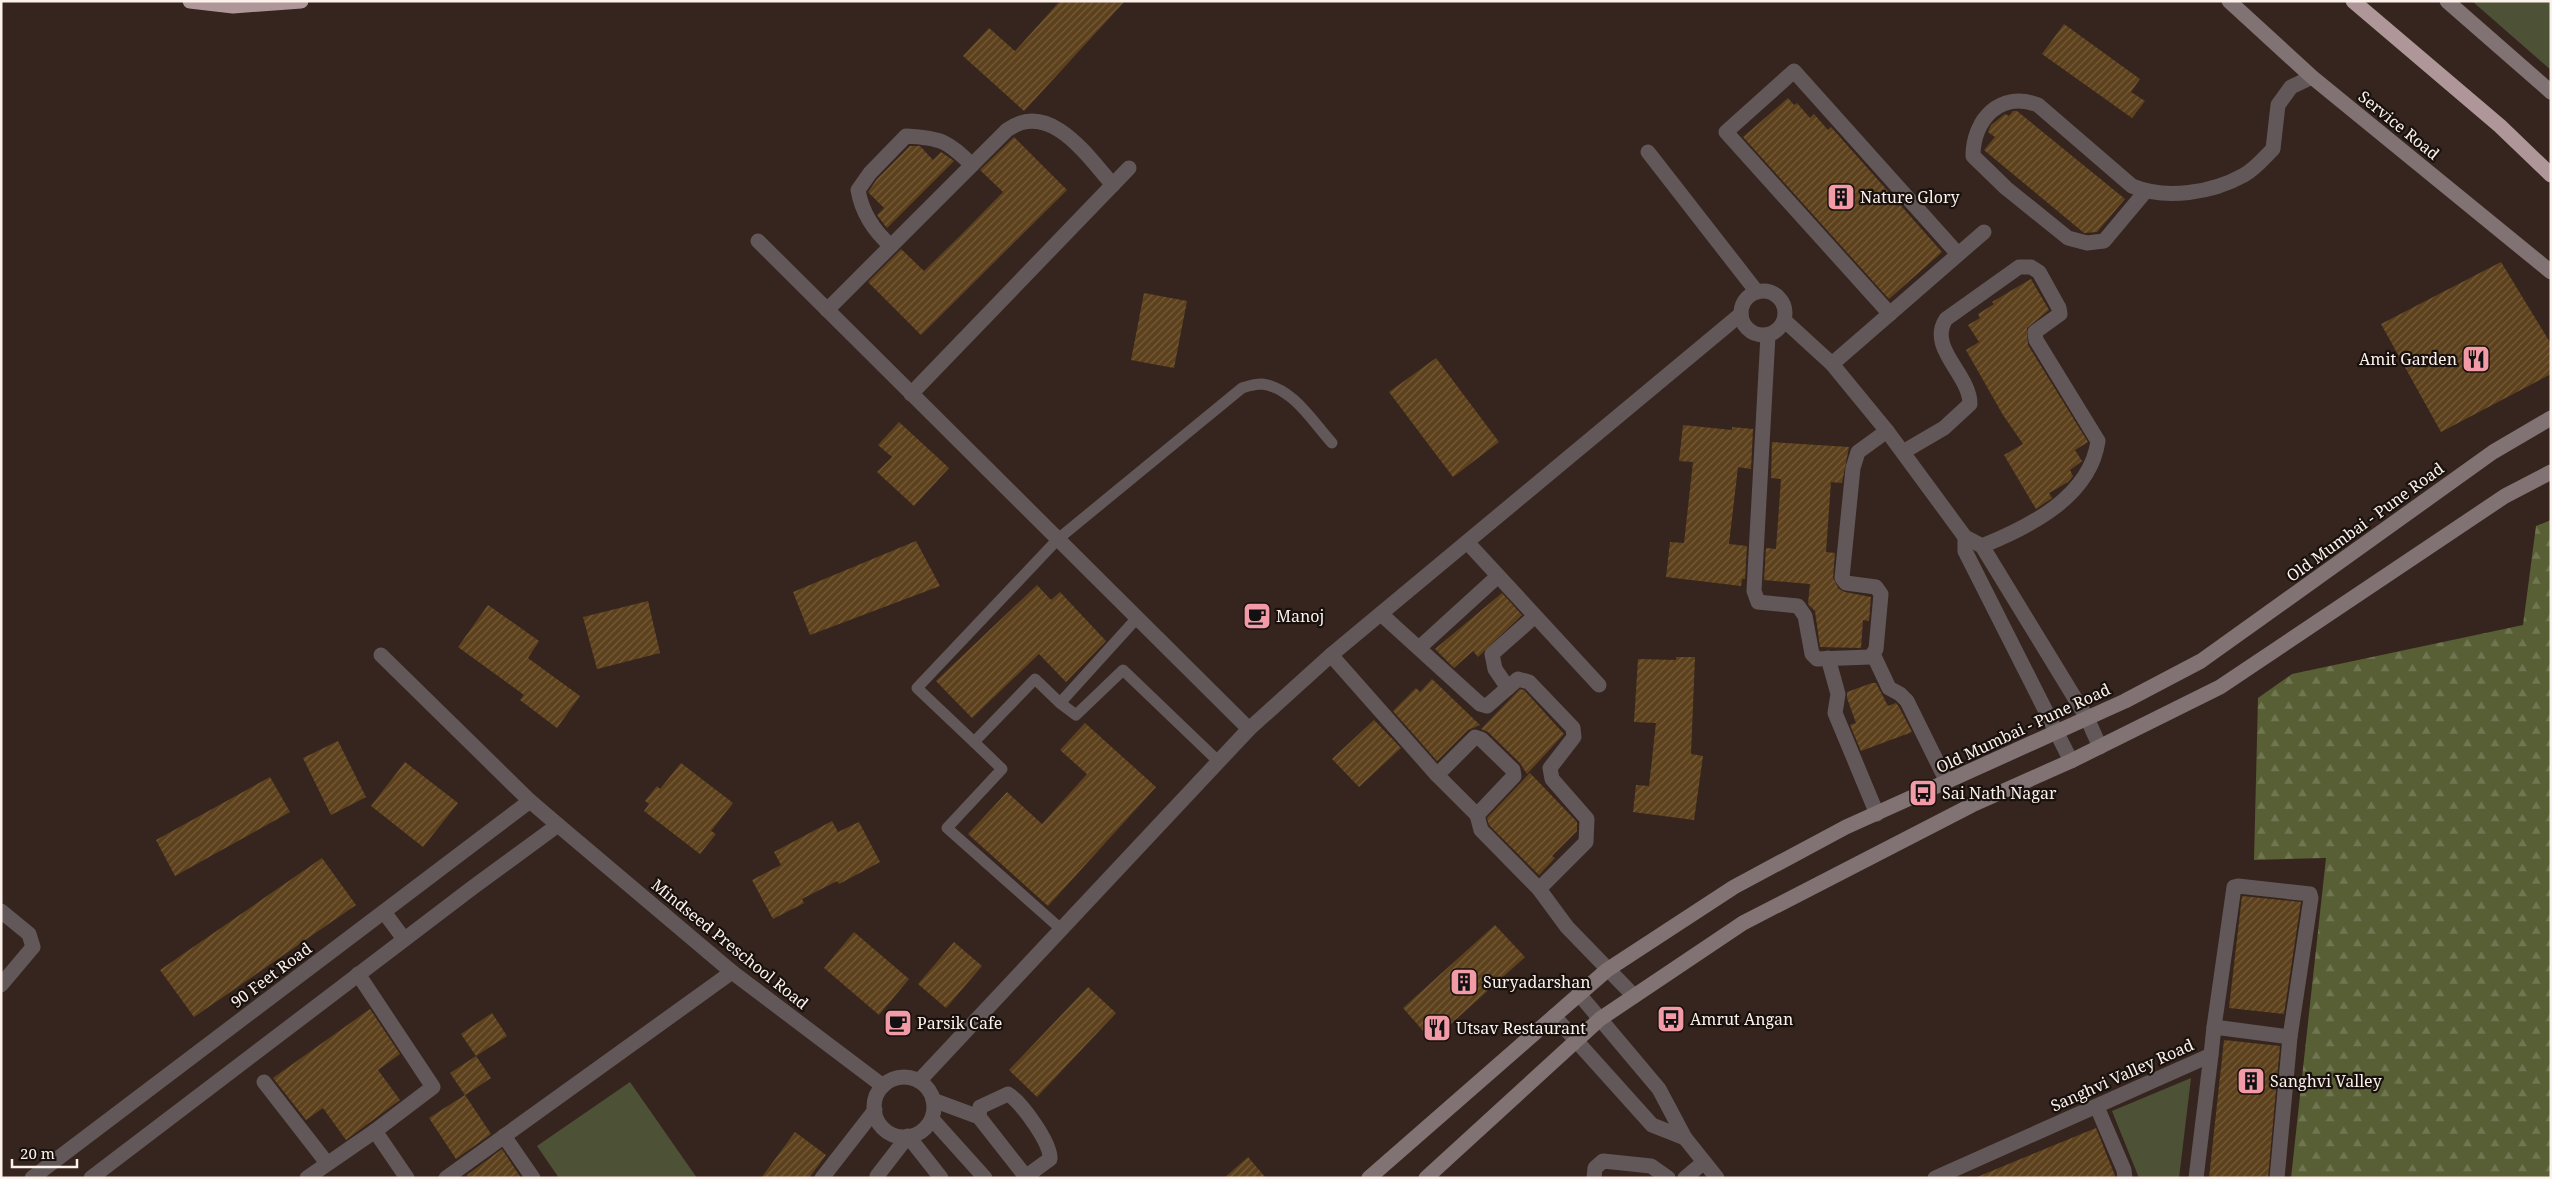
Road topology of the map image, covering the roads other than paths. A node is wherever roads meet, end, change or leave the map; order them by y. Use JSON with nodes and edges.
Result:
{"nodes":[{"id":1,"x":190,"y":1,"type":"edge"},
{"id":2,"x":302,"y":1,"type":"edge"},
{"id":3,"x":2229,"y":1,"type":"edge"},
{"id":4,"x":2353,"y":1,"type":"edge"},
{"id":5,"x":2447,"y":1,"type":"edge"},
{"id":6,"x":2312,"y":77,"type":"junction"},
{"id":7,"x":2551,"y":92,"type":"edge"},
{"id":8,"x":1648,"y":152,"type":"dead end"},
{"id":9,"x":972,"y":165,"type":"junction"},
{"id":10,"x":1129,"y":168,"type":"dead end"},
{"id":11,"x":2551,"y":174,"type":"edge"},
{"id":12,"x":1113,"y":184,"type":"junction"},
{"id":13,"x":2145,"y":192,"type":"junction"},
{"id":14,"x":1984,"y":232,"type":"dead end"},
{"id":15,"x":758,"y":241,"type":"dead end"},
{"id":16,"x":891,"y":246,"type":"junction"},
{"id":17,"x":1958,"y":254,"type":"junction"},
{"id":18,"x":2551,"y":272,"type":"edge"},
{"id":19,"x":1757,"y":292,"type":"junction"},
{"id":20,"x":827,"y":310,"type":"junction"},
{"id":21,"x":1741,"y":314,"type":"junction"},
{"id":22,"x":1890,"y":314,"type":"junction"},
{"id":23,"x":1785,"y":321,"type":"junction"},
{"id":24,"x":1768,"y":335,"type":"junction"},
{"id":25,"x":1832,"y":364,"type":"junction"},
{"id":26,"x":911,"y":394,"type":"junction"},
{"id":27,"x":2551,"y":418,"type":"edge"},
{"id":28,"x":1887,"y":431,"type":"junction"},
{"id":29,"x":1332,"y":443,"type":"dead end"},
{"id":30,"x":1903,"y":452,"type":"junction"},
{"id":31,"x":2551,"y":472,"type":"edge"},
{"id":32,"x":1965,"y":537,"type":"junction"},
{"id":33,"x":1058,"y":539,"type":"junction"},
{"id":34,"x":1467,"y":542,"type":"junction"},
{"id":35,"x":1982,"y":546,"type":"junction"},
{"id":36,"x":1498,"y":576,"type":"junction"},
{"id":37,"x":1381,"y":614,"type":"junction"},
{"id":38,"x":1535,"y":616,"type":"junction"},
{"id":39,"x":1137,"y":618,"type":"junction"},
{"id":40,"x":1418,"y":648,"type":"junction"},
{"id":41,"x":1873,"y":654,"type":"junction"},
{"id":42,"x":381,"y":656,"type":"dead end"},
{"id":43,"x":1331,"y":656,"type":"junction"},
{"id":44,"x":1828,"y":658,"type":"junction"},
{"id":45,"x":1599,"y":685,"type":"dead end"},
{"id":46,"x":1508,"y":688,"type":"junction"},
{"id":47,"x":1060,"y":703,"type":"junction"},
{"id":48,"x":2086,"y":718,"type":"junction"},
{"id":49,"x":1249,"y":729,"type":"junction"},
{"id":50,"x":2054,"y":731,"type":"junction"},
{"id":51,"x":974,"y":742,"type":"junction"},
{"id":52,"x":2100,"y":747,"type":"junction"},
{"id":53,"x":2071,"y":761,"type":"junction"},
{"id":54,"x":1219,"y":762,"type":"junction"},
{"id":55,"x":1437,"y":775,"type":"junction"},
{"id":56,"x":1947,"y":782,"type":"junction"},
{"id":57,"x":530,"y":801,"type":"junction"},
{"id":58,"x":1877,"y":814,"type":"junction"},
{"id":59,"x":1477,"y":815,"type":"junction"},
{"id":60,"x":558,"y":825,"type":"junction"},
{"id":61,"x":1539,"y":890,"type":"junction"},
{"id":62,"x":1,"y":911,"type":"edge"},
{"id":63,"x":384,"y":912,"type":"junction"},
{"id":64,"x":1062,"y":930,"type":"junction"},
{"id":65,"x":404,"y":939,"type":"junction"},
{"id":66,"x":1607,"y":970,"type":"junction"},
{"id":67,"x":732,"y":972,"type":"junction"},
{"id":68,"x":358,"y":974,"type":"junction"},
{"id":69,"x":1,"y":985,"type":"edge"},
{"id":70,"x":1578,"y":994,"type":"junction"},
{"id":71,"x":1634,"y":996,"type":"junction"},
{"id":72,"x":1554,"y":1016,"type":"junction"},
{"id":73,"x":1600,"y":1019,"type":"junction"},
{"id":74,"x":2214,"y":1027,"type":"junction"},
{"id":75,"x":2290,"y":1037,"type":"junction"},
{"id":76,"x":1577,"y":1039,"type":"junction"},
{"id":77,"x":2211,"y":1055,"type":"junction"},
{"id":78,"x":919,"y":1081,"type":"junction"},
{"id":79,"x":264,"y":1082,"type":"dead end"},
{"id":80,"x":883,"y":1086,"type":"junction"},
{"id":81,"x":933,"y":1100,"type":"junction"},
{"id":82,"x":2097,"y":1107,"type":"junction"},
{"id":83,"x":875,"y":1110,"type":"junction"},
{"id":84,"x":979,"y":1117,"type":"junction"},
{"id":85,"x":932,"y":1119,"type":"junction"},
{"id":86,"x":375,"y":1131,"type":"junction"},
{"id":87,"x":504,"y":1136,"type":"junction"},
{"id":88,"x":908,"y":1136,"type":"junction"},
{"id":89,"x":1685,"y":1138,"type":"junction"},
{"id":90,"x":1704,"y":1162,"type":"junction"},
{"id":91,"x":326,"y":1163,"type":"junction"},
{"id":92,"x":877,"y":1176,"type":"dead end"},
{"id":93,"x":32,"y":1178,"type":"edge"},
{"id":94,"x":91,"y":1178,"type":"edge"},
{"id":95,"x":306,"y":1178,"type":"edge"},
{"id":96,"x":407,"y":1178,"type":"edge"},
{"id":97,"x":446,"y":1178,"type":"edge"},
{"id":98,"x":533,"y":1178,"type":"edge"},
{"id":99,"x":822,"y":1178,"type":"edge"},
{"id":100,"x":941,"y":1178,"type":"edge"},
{"id":101,"x":985,"y":1178,"type":"edge"},
{"id":102,"x":1369,"y":1178,"type":"edge"},
{"id":103,"x":1426,"y":1178,"type":"edge"},
{"id":104,"x":1594,"y":1178,"type":"edge"},
{"id":105,"x":1668,"y":1178,"type":"edge"},
{"id":106,"x":1685,"y":1178,"type":"edge"},
{"id":107,"x":1717,"y":1178,"type":"edge"},
{"id":108,"x":1935,"y":1178,"type":"edge"},
{"id":109,"x":2125,"y":1178,"type":"edge"},
{"id":110,"x":2196,"y":1178,"type":"edge"},
{"id":111,"x":2277,"y":1178,"type":"edge"}],
"edges":[{"from":1,"to":2,"type":"highway"},
{"from":3,"to":6,"type":"main road","name":"Service Road"},
{"from":4,"to":11,"type":"highway"},
{"from":5,"to":7,"type":"main road"},
{"from":6,"to":13,"type":"street"},
{"from":6,"to":18,"type":"main road","name":"Service Road"},
{"from":8,"to":19,"type":"street"},
{"from":9,"to":12,"type":"street"},
{"from":9,"to":16,"type":"street"},
{"from":9,"to":16,"type":"street"},
{"from":10,"to":12,"type":"street"},
{"from":12,"to":26,"type":"street"},
{"from":13,"to":13,"type":"street"},
{"from":14,"to":17,"type":"street"},
{"from":15,"to":20,"type":"street"},
{"from":16,"to":20,"type":"street"},
{"from":17,"to":22,"type":"street"},
{"from":17,"to":22,"type":"street"},
{"from":19,"to":21,"type":"street"},
{"from":19,"to":23,"type":"street"},
{"from":20,"to":26,"type":"street"},
{"from":21,"to":24,"type":"street"},
{"from":21,"to":34,"type":"street"},
{"from":22,"to":25,"type":"street"},
{"from":23,"to":24,"type":"street"},
{"from":23,"to":25,"type":"street"},
{"from":24,"to":44,"type":"street"},
{"from":25,"to":28,"type":"street"},
{"from":26,"to":33,"type":"street"},
{"from":27,"to":48,"type":"main road","name":"Old Mumbai - Pune Road"},
{"from":28,"to":30,"type":"street"},
{"from":28,"to":41,"type":"street"},
{"from":29,"to":33,"type":"lane"},
{"from":30,"to":32,"type":"street"},
{"from":30,"to":35,"type":"street"},
{"from":31,"to":52,"type":"main road"},
{"from":32,"to":35,"type":"street"},
{"from":32,"to":50,"type":"street"},
{"from":33,"to":39,"type":"street"},
{"from":33,"to":51,"type":"lane"},
{"from":34,"to":36,"type":"street"},
{"from":34,"to":37,"type":"street"},
{"from":35,"to":48,"type":"street"},
{"from":36,"to":38,"type":"street"},
{"from":36,"to":40,"type":"street"},
{"from":37,"to":40,"type":"street"},
{"from":37,"to":43,"type":"street"},
{"from":38,"to":45,"type":"street"},
{"from":38,"to":46,"type":"street"},
{"from":39,"to":47,"type":"lane"},
{"from":39,"to":49,"type":"street"},
{"from":40,"to":46,"type":"street"},
{"from":41,"to":44,"type":"street"},
{"from":41,"to":56,"type":"street"},
{"from":42,"to":57,"type":"street"},
{"from":43,"to":49,"type":"street"},
{"from":43,"to":55,"type":"street"},
{"from":44,"to":58,"type":"street"},
{"from":46,"to":61,"type":"street"},
{"from":47,"to":51,"type":"lane"},
{"from":47,"to":54,"type":"lane"},
{"from":48,"to":50,"type":"main road","name":"Old Mumbai - Pune Road"},
{"from":48,"to":52,"type":"street"},
{"from":49,"to":54,"type":"street"},
{"from":50,"to":53,"type":"street"},
{"from":50,"to":56,"type":"main road","name":"Old Mumbai - Pune Road"},
{"from":51,"to":64,"type":"lane"},
{"from":52,"to":53,"type":"main road"},
{"from":53,"to":71,"type":"main road"},
{"from":54,"to":64,"type":"street"},
{"from":55,"to":59,"type":"street"},
{"from":55,"to":59,"type":"street"},
{"from":56,"to":58,"type":"main road","name":"Old Mumbai - Pune Road"},
{"from":57,"to":60,"type":"street","name":"Mindseed Preschool Road"},
{"from":57,"to":63,"type":"street","name":"90 Feet Road"},
{"from":58,"to":66,"type":"main road","name":"Old Mumbai - Pune Road"},
{"from":59,"to":61,"type":"street"},
{"from":60,"to":65,"type":"street"},
{"from":60,"to":67,"type":"street","name":"Mindseed Preschool Road"},
{"from":61,"to":66,"type":"street"},
{"from":62,"to":69,"type":"street"},
{"from":63,"to":65,"type":"street"},
{"from":63,"to":93,"type":"street","name":"90 Feet Road"},
{"from":64,"to":78,"type":"street"},
{"from":65,"to":68,"type":"street"},
{"from":66,"to":70,"type":"main road","name":"Old Mumbai - Pune Road"},
{"from":66,"to":71,"type":"street"},
{"from":67,"to":80,"type":"street","name":"Mindseed Preschool Road"},
{"from":67,"to":87,"type":"street"},
{"from":68,"to":86,"type":"street"},
{"from":68,"to":94,"type":"street"},
{"from":70,"to":72,"type":"main road","name":"Old Mumbai - Pune Road"},
{"from":70,"to":73,"type":"street"},
{"from":71,"to":73,"type":"main road"},
{"from":72,"to":76,"type":"street"},
{"from":72,"to":102,"type":"main road","name":"Old Mumbai - Pune Road"},
{"from":73,"to":76,"type":"main road"},
{"from":73,"to":89,"type":"street"},
{"from":74,"to":75,"type":"street"},
{"from":74,"to":75,"type":"street"},
{"from":74,"to":77,"type":"street"},
{"from":75,"to":111,"type":"street"},
{"from":76,"to":89,"type":"street"},
{"from":76,"to":103,"type":"main road"},
{"from":77,"to":82,"type":"street","name":"Sanghvi Valley Road"},
{"from":77,"to":110,"type":"street","name":"Sanghvi Valley Road"},
{"from":78,"to":80,"type":"street"},
{"from":78,"to":81,"type":"street"},
{"from":79,"to":91,"type":"street"},
{"from":80,"to":83,"type":"street"},
{"from":81,"to":84,"type":"street"},
{"from":81,"to":85,"type":"street"},
{"from":82,"to":108,"type":"street","name":"Sanghvi Valley Road"},
{"from":82,"to":109,"type":"street"},
{"from":83,"to":88,"type":"street"},
{"from":83,"to":99,"type":"street"},
{"from":84,"to":84,"type":"street"},
{"from":85,"to":88,"type":"street"},
{"from":85,"to":101,"type":"street"},
{"from":86,"to":91,"type":"street"},
{"from":86,"to":96,"type":"street"},
{"from":87,"to":97,"type":"street"},
{"from":87,"to":98,"type":"street"},
{"from":88,"to":92,"type":"street"},
{"from":88,"to":100,"type":"street"},
{"from":89,"to":90,"type":"street"},
{"from":90,"to":106,"type":"street"},
{"from":90,"to":107,"type":"street"},
{"from":91,"to":95,"type":"street"},
{"from":104,"to":105,"type":"street"}]}
